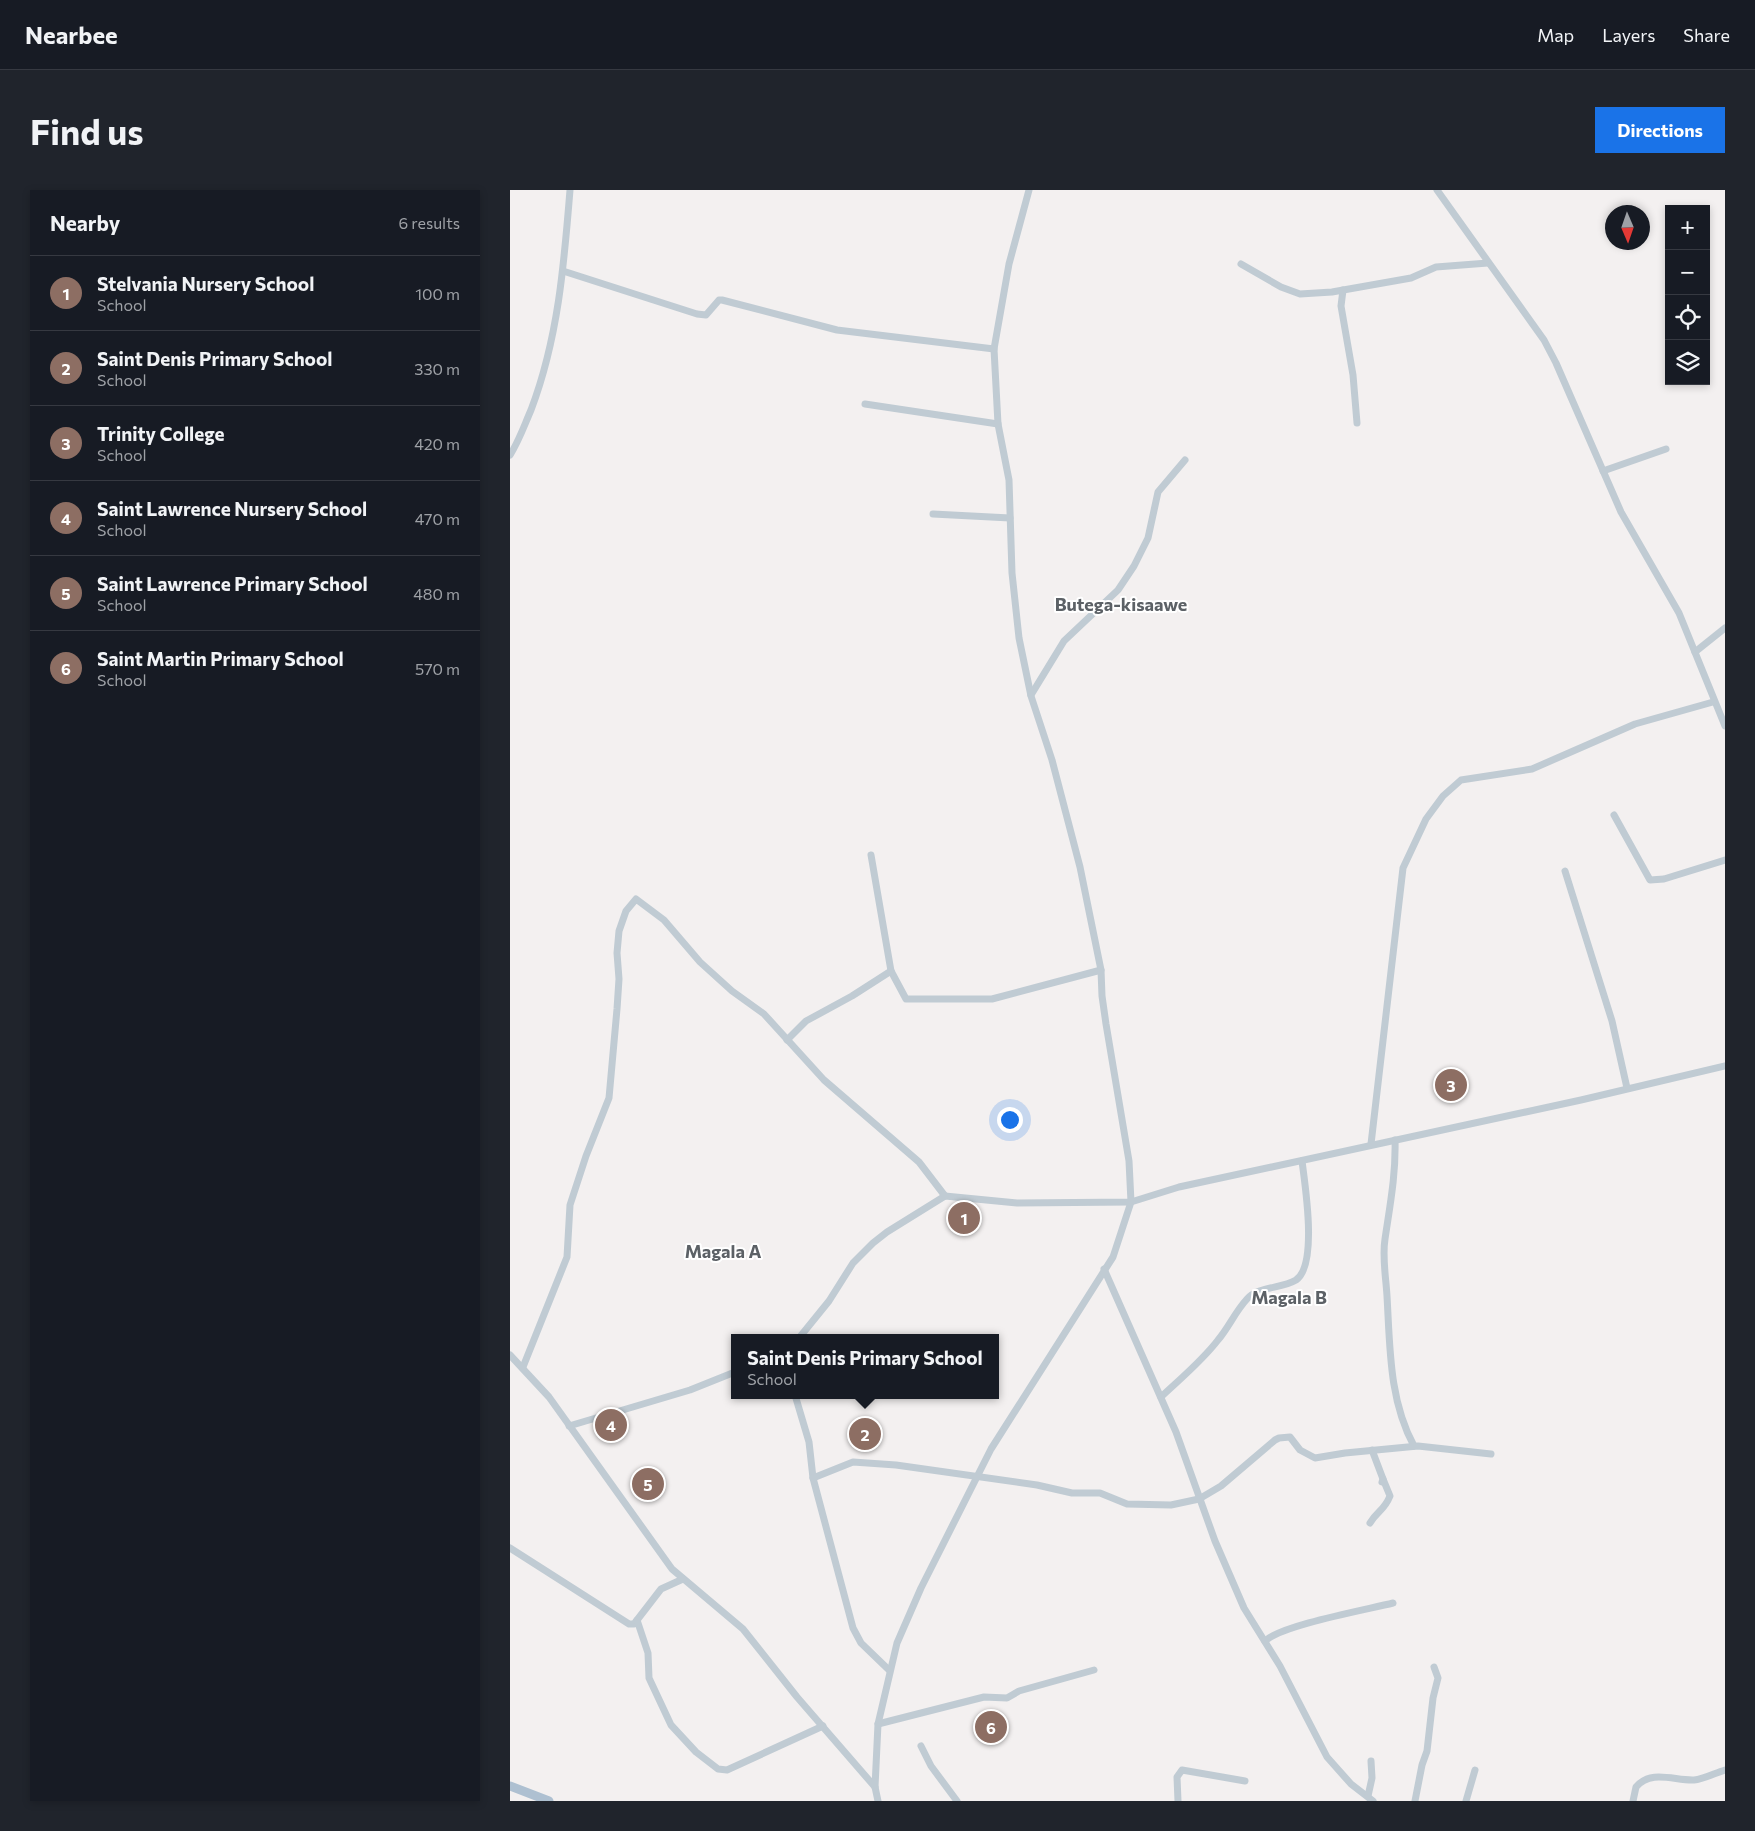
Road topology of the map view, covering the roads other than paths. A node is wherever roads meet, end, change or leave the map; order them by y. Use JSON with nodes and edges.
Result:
{"nodes":[{"id":1,"x":570,"y":190,"type":"edge"},
{"id":2,"x":1029,"y":190,"type":"edge"},
{"id":3,"x":1437,"y":190,"type":"edge"},
{"id":4,"x":1241,"y":264,"type":"dead end"},
{"id":5,"x":1488,"y":264,"type":"junction"},
{"id":6,"x":563,"y":270,"type":"junction"},
{"id":7,"x":1343,"y":290,"type":"junction"},
{"id":8,"x":994,"y":350,"type":"junction"},
{"id":9,"x":865,"y":404,"type":"dead end"},
{"id":10,"x":1357,"y":423,"type":"dead end"},
{"id":11,"x":998,"y":424,"type":"junction"},
{"id":12,"x":1666,"y":449,"type":"dead end"},
{"id":13,"x":510,"y":455,"type":"edge"},
{"id":14,"x":1185,"y":460,"type":"dead end"},
{"id":15,"x":1603,"y":471,"type":"junction"},
{"id":16,"x":933,"y":514,"type":"dead end"},
{"id":17,"x":1010,"y":518,"type":"junction"},
{"id":18,"x":1725,"y":628,"type":"edge"},
{"id":19,"x":1695,"y":652,"type":"junction"},
{"id":20,"x":1031,"y":696,"type":"junction"},
{"id":21,"x":1714,"y":702,"type":"junction"},
{"id":22,"x":1725,"y":725,"type":"edge"},
{"id":23,"x":1614,"y":815,"type":"dead end"},
{"id":24,"x":871,"y":855,"type":"dead end"},
{"id":25,"x":1725,"y":860,"type":"edge"},
{"id":26,"x":1565,"y":870,"type":"dead end"},
{"id":27,"x":1101,"y":970,"type":"junction"},
{"id":28,"x":891,"y":971,"type":"junction"},
{"id":29,"x":787,"y":1040,"type":"junction"},
{"id":30,"x":1725,"y":1066,"type":"edge"},
{"id":31,"x":1628,"y":1088,"type":"junction"},
{"id":32,"x":1395,"y":1140,"type":"junction"},
{"id":33,"x":1371,"y":1144,"type":"junction"},
{"id":34,"x":1302,"y":1161,"type":"junction"},
{"id":35,"x":945,"y":1196,"type":"junction"},
{"id":36,"x":1131,"y":1202,"type":"junction"},
{"id":37,"x":1104,"y":1269,"type":"junction"},
{"id":38,"x":802,"y":1334,"type":"edge"},
{"id":39,"x":510,"y":1355,"type":"edge"},
{"id":40,"x":523,"y":1367,"type":"junction"},
{"id":41,"x":731,"y":1374,"type":"edge"},
{"id":42,"x":1161,"y":1397,"type":"junction"},
{"id":43,"x":797,"y":1399,"type":"edge"},
{"id":44,"x":569,"y":1426,"type":"junction"},
{"id":45,"x":1414,"y":1446,"type":"junction"},
{"id":46,"x":1372,"y":1450,"type":"junction"},
{"id":47,"x":1491,"y":1454,"type":"dead end"},
{"id":48,"x":976,"y":1477,"type":"junction"},
{"id":49,"x":813,"y":1478,"type":"junction"},
{"id":50,"x":1199,"y":1499,"type":"junction"},
{"id":51,"x":1370,"y":1523,"type":"dead end"},
{"id":52,"x":510,"y":1548,"type":"edge"},
{"id":53,"x":683,"y":1579,"type":"junction"},
{"id":54,"x":1393,"y":1603,"type":"dead end"},
{"id":55,"x":638,"y":1620,"type":"junction"},
{"id":56,"x":1265,"y":1641,"type":"junction"},
{"id":57,"x":1434,"y":1667,"type":"dead end"},
{"id":58,"x":890,"y":1670,"type":"junction"},
{"id":59,"x":1094,"y":1670,"type":"dead end"},
{"id":60,"x":878,"y":1724,"type":"junction"},
{"id":61,"x":823,"y":1726,"type":"junction"},
{"id":62,"x":921,"y":1746,"type":"dead end"},
{"id":63,"x":1371,"y":1761,"type":"dead end"},
{"id":64,"x":1475,"y":1770,"type":"dead end"},
{"id":65,"x":1725,"y":1770,"type":"edge"},
{"id":66,"x":1245,"y":1781,"type":"dead end"},
{"id":67,"x":510,"y":1786,"type":"edge"},
{"id":68,"x":875,"y":1786,"type":"junction"},
{"id":69,"x":1371,"y":1798,"type":"edge"},
{"id":70,"x":549,"y":1801,"type":"edge"},
{"id":71,"x":878,"y":1801,"type":"edge"},
{"id":72,"x":957,"y":1801,"type":"edge"},
{"id":73,"x":1178,"y":1801,"type":"edge"},
{"id":74,"x":1415,"y":1801,"type":"edge"},
{"id":75,"x":1466,"y":1801,"type":"edge"},
{"id":76,"x":1633,"y":1801,"type":"edge"}],
"edges":[{"from":1,"to":6,"type":"street"},
{"from":2,"to":8,"type":"street"},
{"from":3,"to":5,"type":"street"},
{"from":4,"to":7,"type":"street"},
{"from":5,"to":7,"type":"street"},
{"from":5,"to":15,"type":"street"},
{"from":6,"to":8,"type":"street"},
{"from":6,"to":13,"type":"street"},
{"from":7,"to":10,"type":"street"},
{"from":8,"to":11,"type":"street"},
{"from":9,"to":11,"type":"street"},
{"from":11,"to":17,"type":"street"},
{"from":12,"to":15,"type":"street"},
{"from":14,"to":20,"type":"street"},
{"from":15,"to":19,"type":"street"},
{"from":16,"to":17,"type":"street"},
{"from":17,"to":20,"type":"street"},
{"from":18,"to":19,"type":"street"},
{"from":19,"to":21,"type":"street"},
{"from":20,"to":27,"type":"street"},
{"from":21,"to":22,"type":"street"},
{"from":21,"to":33,"type":"street"},
{"from":23,"to":25,"type":"street"},
{"from":24,"to":28,"type":"street"},
{"from":26,"to":31,"type":"street"},
{"from":27,"to":28,"type":"street"},
{"from":27,"to":36,"type":"street"},
{"from":28,"to":29,"type":"street"},
{"from":29,"to":35,"type":"street"},
{"from":29,"to":40,"type":"street"},
{"from":30,"to":31,"type":"street"},
{"from":31,"to":32,"type":"street"},
{"from":32,"to":33,"type":"street"},
{"from":32,"to":45,"type":"street"},
{"from":33,"to":34,"type":"street"},
{"from":34,"to":36,"type":"street"},
{"from":34,"to":42,"type":"street"},
{"from":35,"to":36,"type":"street"},
{"from":35,"to":38,"type":"street"},
{"from":36,"to":37,"type":"street"},
{"from":37,"to":42,"type":"street"},
{"from":37,"to":48,"type":"street"},
{"from":39,"to":40,"type":"street"},
{"from":40,"to":44,"type":"street"},
{"from":41,"to":44,"type":"street"},
{"from":42,"to":50,"type":"street"},
{"from":43,"to":49,"type":"street"},
{"from":44,"to":53,"type":"street"},
{"from":45,"to":46,"type":"street"},
{"from":45,"to":47,"type":"street"},
{"from":46,"to":50,"type":"street"},
{"from":46,"to":51,"type":"street"},
{"from":48,"to":49,"type":"street"},
{"from":48,"to":50,"type":"street"},
{"from":48,"to":58,"type":"street"},
{"from":49,"to":58,"type":"street"},
{"from":50,"to":56,"type":"street"},
{"from":52,"to":55,"type":"street"},
{"from":53,"to":55,"type":"street"},
{"from":53,"to":61,"type":"street"},
{"from":54,"to":56,"type":"street"},
{"from":55,"to":61,"type":"street"},
{"from":56,"to":69,"type":"street"},
{"from":57,"to":74,"type":"street"},
{"from":58,"to":60,"type":"street"},
{"from":59,"to":60,"type":"street"},
{"from":60,"to":68,"type":"street"},
{"from":61,"to":68,"type":"street"},
{"from":62,"to":72,"type":"street"},
{"from":63,"to":69,"type":"street"},
{"from":64,"to":75,"type":"street"},
{"from":65,"to":76,"type":"street"},
{"from":66,"to":73,"type":"street"},
{"from":67,"to":70,"type":"main road"},
{"from":68,"to":71,"type":"street"}]}
